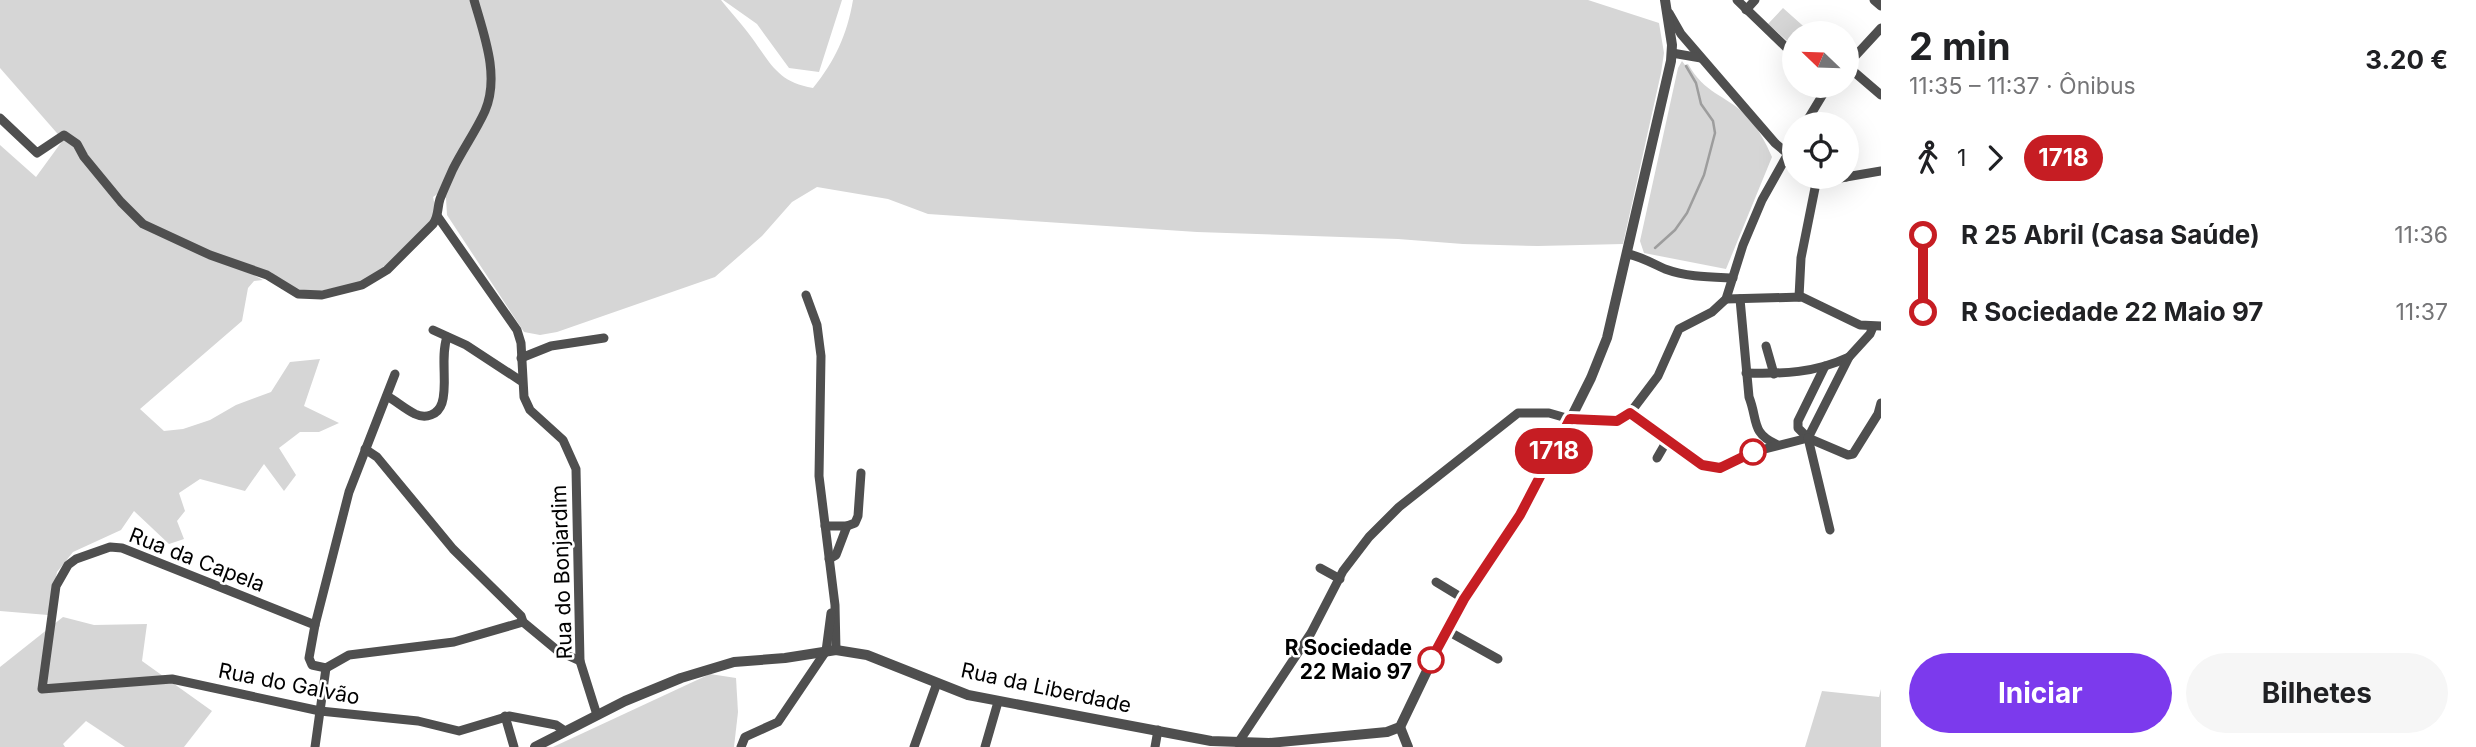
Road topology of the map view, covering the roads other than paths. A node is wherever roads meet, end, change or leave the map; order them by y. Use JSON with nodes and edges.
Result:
{"nodes":[{"id":1,"x":474,"y":0,"type":"edge"},
{"id":2,"x":1737,"y":0,"type":"edge"},
{"id":3,"x":1755,"y":0,"type":"edge"},
{"id":4,"x":1874,"y":0,"type":"edge"},
{"id":5,"x":1666,"y":4,"type":"edge"},
{"id":6,"x":1881,"y":6,"type":"edge"},
{"id":7,"x":1746,"y":10,"type":"junction"},
{"id":8,"x":1881,"y":29,"type":"edge"},
{"id":9,"x":1782,"y":44,"type":"edge"},
{"id":10,"x":1693,"y":47,"type":"junction"},
{"id":11,"x":1672,"y":49,"type":"junction"},
{"id":12,"x":1859,"y":52,"type":"edge"},
{"id":13,"x":1702,"y":59,"type":"junction"},
{"id":14,"x":1859,"y":76,"type":"edge"},
{"id":15,"x":1881,"y":95,"type":"edge"},
{"id":16,"x":0,"y":118,"type":"edge"},
{"id":17,"x":1782,"y":149,"type":"edge"},
{"id":18,"x":1782,"y":170,"type":"edge"},
{"id":19,"x":1881,"y":171,"type":"edge"},
{"id":20,"x":1859,"y":175,"type":"edge"},
{"id":21,"x":1815,"y":189,"type":"edge"},
{"id":22,"x":438,"y":217,"type":"junction"},
{"id":23,"x":1628,"y":254,"type":"junction"},
{"id":24,"x":1732,"y":278,"type":"junction"},
{"id":25,"x":806,"y":295,"type":"dead end"},
{"id":26,"x":1799,"y":297,"type":"junction"},
{"id":27,"x":1726,"y":299,"type":"junction"},
{"id":28,"x":1740,"y":299,"type":"junction"},
{"id":29,"x":1877,"y":326,"type":"edge"},
{"id":30,"x":433,"y":330,"type":"dead end"},
{"id":31,"x":447,"y":337,"type":"junction"},
{"id":32,"x":604,"y":338,"type":"dead end"},
{"id":33,"x":1766,"y":345,"type":"dead end"},
{"id":34,"x":1849,"y":356,"type":"junction"},
{"id":35,"x":521,"y":358,"type":"junction"},
{"id":36,"x":1825,"y":366,"type":"junction"},
{"id":37,"x":1746,"y":373,"type":"junction"},
{"id":38,"x":395,"y":374,"type":"dead end"},
{"id":39,"x":1774,"y":374,"type":"junction"},
{"id":40,"x":521,"y":381,"type":"junction"},
{"id":41,"x":387,"y":396,"type":"junction"},
{"id":42,"x":1881,"y":403,"type":"edge"},
{"id":43,"x":1630,"y":413,"type":"junction"},
{"id":44,"x":1570,"y":419,"type":"junction"},
{"id":45,"x":1808,"y":438,"type":"junction"},
{"id":46,"x":1668,"y":439,"type":"junction"},
{"id":47,"x":1776,"y":444,"type":"junction"},
{"id":48,"x":365,"y":449,"type":"junction"},
{"id":49,"x":1657,"y":458,"type":"dead end"},
{"id":50,"x":861,"y":473,"type":"dead end"},
{"id":51,"x":825,"y":526,"type":"junction"},
{"id":52,"x":847,"y":526,"type":"junction"},
{"id":53,"x":1830,"y":530,"type":"dead end"},
{"id":54,"x":829,"y":559,"type":"junction"},
{"id":55,"x":1320,"y":568,"type":"dead end"},
{"id":56,"x":1340,"y":579,"type":"junction"},
{"id":57,"x":1436,"y":582,"type":"dead end"},
{"id":58,"x":1464,"y":599,"type":"junction"},
{"id":59,"x":523,"y":622,"type":"junction"},
{"id":60,"x":316,"y":625,"type":"junction"},
{"id":61,"x":1447,"y":630,"type":"junction"},
{"id":62,"x":831,"y":650,"type":"junction"},
{"id":63,"x":1498,"y":659,"type":"dead end"},
{"id":64,"x":580,"y":661,"type":"junction"},
{"id":65,"x":326,"y":668,"type":"junction"},
{"id":66,"x":937,"y":683,"type":"junction"},
{"id":67,"x":42,"y":689,"type":"joint"},
{"id":68,"x":998,"y":702,"type":"junction"},
{"id":69,"x":320,"y":711,"type":"junction"},
{"id":70,"x":597,"y":715,"type":"junction"},
{"id":71,"x":505,"y":716,"type":"junction"},
{"id":72,"x":1400,"y":727,"type":"junction"},
{"id":73,"x":1158,"y":730,"type":"junction"},
{"id":74,"x":565,"y":731,"type":"junction"},
{"id":75,"x":1238,"y":743,"type":"junction"},
{"id":76,"x":315,"y":747,"type":"edge"},
{"id":77,"x":514,"y":747,"type":"edge"},
{"id":78,"x":535,"y":747,"type":"edge"},
{"id":79,"x":741,"y":747,"type":"edge"},
{"id":80,"x":914,"y":747,"type":"edge"},
{"id":81,"x":985,"y":747,"type":"edge"},
{"id":82,"x":1155,"y":747,"type":"edge"},
{"id":83,"x":1408,"y":747,"type":"edge"}],
"edges":[{"from":1,"to":22,"type":"street"},
{"from":2,"to":7,"type":"street"},
{"from":3,"to":7,"type":"street"},
{"from":4,"to":6,"type":"street"},
{"from":5,"to":10,"type":"street"},
{"from":5,"to":11,"type":"street"},
{"from":7,"to":9,"type":"street"},
{"from":8,"to":12,"type":"street"},
{"from":10,"to":11,"type":"street"},
{"from":10,"to":13,"type":"street"},
{"from":11,"to":13,"type":"street"},
{"from":11,"to":23,"type":"street"},
{"from":13,"to":17,"type":"street"},
{"from":14,"to":15,"type":"street"},
{"from":16,"to":22,"type":"street"},
{"from":18,"to":24,"type":"street"},
{"from":19,"to":20,"type":"street"},
{"from":21,"to":26,"type":"street"},
{"from":22,"to":35,"type":"street","name":"Rua do Bonjardim"},
{"from":23,"to":24,"type":"street"},
{"from":23,"to":44,"type":"street"},
{"from":24,"to":27,"type":"street"},
{"from":25,"to":51,"type":"street"},
{"from":26,"to":28,"type":"street"},
{"from":26,"to":29,"type":"street"},
{"from":27,"to":28,"type":"street"},
{"from":27,"to":43,"type":"street"},
{"from":28,"to":37,"type":"street"},
{"from":29,"to":34,"type":"street"},
{"from":30,"to":31,"type":"street"},
{"from":31,"to":40,"type":"street"},
{"from":31,"to":41,"type":"street"},
{"from":32,"to":35,"type":"street"},
{"from":33,"to":39,"type":"street"},
{"from":34,"to":36,"type":"street"},
{"from":34,"to":45,"type":"street"},
{"from":35,"to":40,"type":"street","name":"Rua do Bonjardim"},
{"from":36,"to":39,"type":"street"},
{"from":36,"to":45,"type":"street"},
{"from":37,"to":39,"type":"street"},
{"from":37,"to":47,"type":"street"},
{"from":38,"to":41,"type":"street"},
{"from":40,"to":64,"type":"street","name":"Rua do Bonjardim"},
{"from":41,"to":48,"type":"street"},
{"from":42,"to":45,"type":"street"},
{"from":43,"to":44,"type":"street"},
{"from":43,"to":46,"type":"street"},
{"from":44,"to":56,"type":"street"},
{"from":44,"to":58,"type":"street"},
{"from":45,"to":47,"type":"street"},
{"from":45,"to":53,"type":"street"},
{"from":46,"to":47,"type":"street"},
{"from":46,"to":49,"type":"street"},
{"from":48,"to":59,"type":"street"},
{"from":48,"to":60,"type":"street"},
{"from":50,"to":52,"type":"street"},
{"from":51,"to":52,"type":"street"},
{"from":51,"to":54,"type":"street"},
{"from":52,"to":54,"type":"street"},
{"from":54,"to":62,"type":"street"},
{"from":55,"to":56,"type":"street"},
{"from":56,"to":75,"type":"street"},
{"from":57,"to":58,"type":"street"},
{"from":58,"to":61,"type":"street"},
{"from":59,"to":64,"type":"street"},
{"from":59,"to":65,"type":"street"},
{"from":60,"to":65,"type":"street"},
{"from":60,"to":67,"type":"street","name":"Rua da Capela"},
{"from":61,"to":63,"type":"street"},
{"from":61,"to":72,"type":"street"},
{"from":62,"to":66,"type":"street","name":"Rua da Liberdade"},
{"from":62,"to":70,"type":"street","name":"Rua da Liberdade"},
{"from":62,"to":79,"type":"street"},
{"from":64,"to":70,"type":"street","name":"Rua do Bonjardim"},
{"from":65,"to":69,"type":"street"},
{"from":66,"to":68,"type":"street","name":"Rua da Liberdade"},
{"from":66,"to":80,"type":"street"},
{"from":67,"to":69,"type":"street","name":"Rua do Galvão"},
{"from":68,"to":73,"type":"street","name":"Rua da Liberdade"},
{"from":68,"to":81,"type":"street"},
{"from":69,"to":71,"type":"street","name":"Rua do Galvão"},
{"from":69,"to":76,"type":"street"},
{"from":70,"to":74,"type":"street","name":"Rua da Liberdade"},
{"from":71,"to":74,"type":"street","name":"Rua do Galvão"},
{"from":71,"to":77,"type":"street"},
{"from":72,"to":75,"type":"street","name":"Rua da Liberdade"},
{"from":72,"to":83,"type":"street"},
{"from":73,"to":75,"type":"street","name":"Rua da Liberdade"},
{"from":73,"to":82,"type":"street"},
{"from":74,"to":78,"type":"street","name":"Rua da Liberdade"}]}
